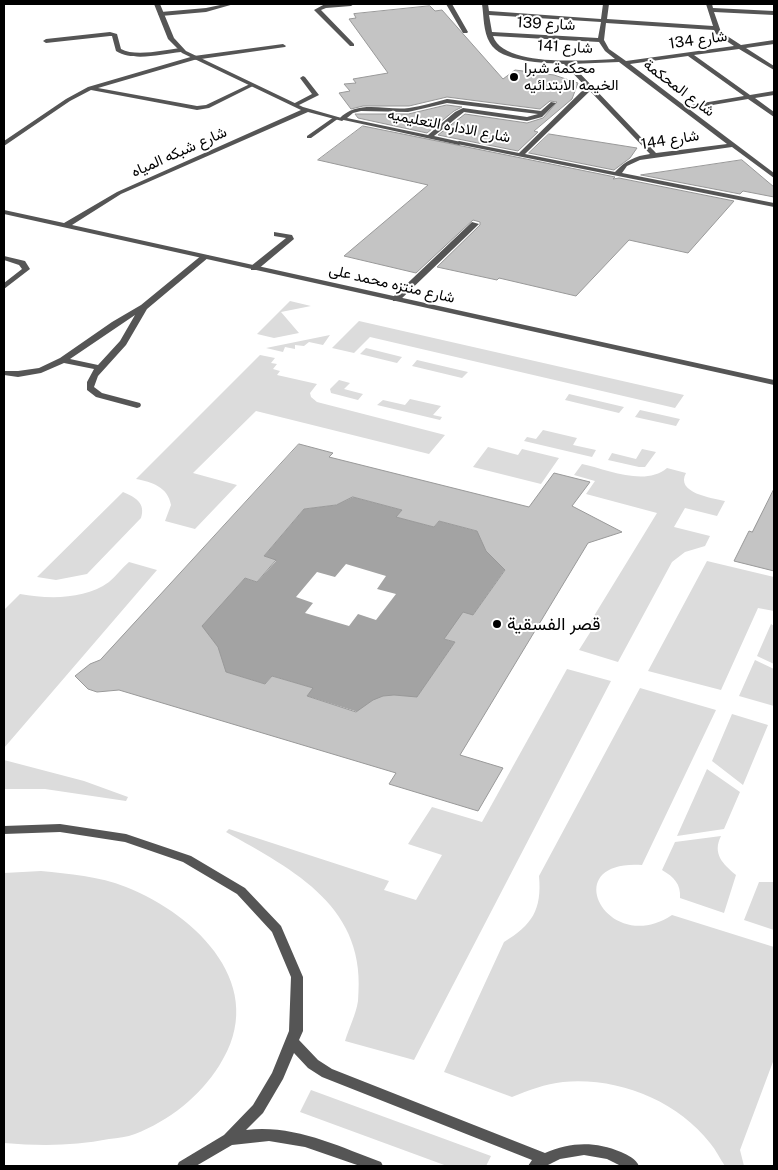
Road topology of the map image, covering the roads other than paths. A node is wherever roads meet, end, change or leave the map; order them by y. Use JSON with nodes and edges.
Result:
{"nodes":[{"id":1,"x":157,"y":4,"type":"edge"},
{"id":2,"x":231,"y":4,"type":"edge"},
{"id":3,"x":351,"y":4,"type":"edge"},
{"id":4,"x":449,"y":4,"type":"edge"},
{"id":5,"x":485,"y":4,"type":"edge"},
{"id":6,"x":606,"y":4,"type":"edge"},
{"id":7,"x":710,"y":7,"type":"edge"},
{"id":8,"x":487,"y":13,"type":"junction"},
{"id":9,"x":774,"y":13,"type":"edge"},
{"id":10,"x":161,"y":14,"type":"junction"},
{"id":11,"x":602,"y":20,"type":"junction"},
{"id":12,"x":715,"y":28,"type":"junction"},
{"id":13,"x":465,"y":32,"type":"dead end"},
{"id":14,"x":490,"y":34,"type":"junction"},
{"id":15,"x":601,"y":40,"type":"junction"},
{"id":16,"x":46,"y":41,"type":"dead end"},
{"id":17,"x":774,"y":42,"type":"edge"},
{"id":18,"x":352,"y":45,"type":"dead end"},
{"id":19,"x":283,"y":46,"type":"dead end"},
{"id":20,"x":742,"y":47,"type":"junction"},
{"id":21,"x":181,"y":50,"type":"junction"},
{"id":22,"x":689,"y":54,"type":"junction"},
{"id":23,"x":195,"y":58,"type":"junction"},
{"id":24,"x":622,"y":61,"type":"junction"},
{"id":25,"x":567,"y":63,"type":"junction"},
{"id":26,"x":774,"y":68,"type":"edge"},
{"id":27,"x":303,"y":78,"type":"dead end"},
{"id":28,"x":252,"y":85,"type":"junction"},
{"id":29,"x":90,"y":88,"type":"junction"},
{"id":30,"x":590,"y":88,"type":"junction"},
{"id":31,"x":774,"y":93,"type":"edge"},
{"id":32,"x":750,"y":97,"type":"junction"},
{"id":33,"x":553,"y":103,"type":"dead end"},
{"id":34,"x":295,"y":105,"type":"junction"},
{"id":35,"x":685,"y":108,"type":"junction"},
{"id":36,"x":307,"y":110,"type":"junction"},
{"id":37,"x":542,"y":113,"type":"junction"},
{"id":38,"x":774,"y":115,"type":"edge"},
{"id":39,"x":339,"y":118,"type":"junction"},
{"id":40,"x":429,"y":136,"type":"junction"},
{"id":41,"x":309,"y":137,"type":"dead end"},
{"id":42,"x":4,"y":144,"type":"edge"},
{"id":43,"x":733,"y":145,"type":"junction"},
{"id":44,"x":520,"y":154,"type":"junction"},
{"id":45,"x":654,"y":155,"type":"junction"},
{"id":46,"x":617,"y":174,"type":"junction"},
{"id":47,"x":774,"y":175,"type":"edge"},
{"id":48,"x":774,"y":205,"type":"edge"},
{"id":49,"x":4,"y":212,"type":"edge"},
{"id":50,"x":475,"y":224,"type":"dead end"},
{"id":51,"x":65,"y":226,"type":"junction"},
{"id":52,"x":277,"y":234,"type":"dead end"},
{"id":53,"x":205,"y":257,"type":"junction"},
{"id":54,"x":4,"y":258,"type":"edge"},
{"id":55,"x":254,"y":268,"type":"junction"},
{"id":56,"x":4,"y":287,"type":"edge"},
{"id":57,"x":396,"y":300,"type":"junction"},
{"id":58,"x":144,"y":307,"type":"junction"},
{"id":59,"x":63,"y":360,"type":"junction"},
{"id":60,"x":100,"y":368,"type":"junction"},
{"id":61,"x":4,"y":373,"type":"edge"},
{"id":62,"x":774,"y":383,"type":"edge"},
{"id":63,"x":138,"y":405,"type":"dead end"},
{"id":64,"x":4,"y":830,"type":"edge"},
{"id":65,"x":292,"y":1042,"type":"junction"},
{"id":66,"x":229,"y":1139,"type":"junction"},
{"id":67,"x":540,"y":1163,"type":"edge"},
{"id":68,"x":184,"y":1166,"type":"edge"},
{"id":69,"x":376,"y":1166,"type":"edge"},
{"id":70,"x":632,"y":1166,"type":"edge"}],
"edges":[{"from":1,"to":10,"type":"street","name":"شارع الاداره التعليميه"},
{"from":2,"to":10,"type":"street"},
{"from":3,"to":18,"type":"street"},
{"from":4,"to":13,"type":"street"},
{"from":5,"to":8,"type":"street"},
{"from":6,"to":11,"type":"street"},
{"from":7,"to":9,"type":"street"},
{"from":7,"to":12,"type":"street"},
{"from":8,"to":11,"type":"street"},
{"from":8,"to":14,"type":"street"},
{"from":10,"to":21,"type":"street","name":"شارع الاداره التعليميه"},
{"from":11,"to":12,"type":"street"},
{"from":11,"to":15,"type":"street"},
{"from":12,"to":20,"type":"street"},
{"from":14,"to":15,"type":"street","name":"شارع 139"},
{"from":14,"to":25,"type":"street","name":"شارع 141"},
{"from":15,"to":24,"type":"street","name":"شارع المحكمة"},
{"from":16,"to":21,"type":"street"},
{"from":17,"to":20,"type":"street","name":"شارع 134"},
{"from":19,"to":23,"type":"street"},
{"from":20,"to":22,"type":"street","name":"شارع 134"},
{"from":20,"to":26,"type":"street"},
{"from":21,"to":23,"type":"street","name":"شارع الاداره التعليميه"},
{"from":22,"to":24,"type":"street","name":"شارع 134"},
{"from":22,"to":32,"type":"street"},
{"from":23,"to":28,"type":"street","name":"شارع الاداره التعليميه"},
{"from":23,"to":29,"type":"street"},
{"from":24,"to":25,"type":"street","name":"شارع 141"},
{"from":24,"to":35,"type":"street","name":"شارع المحكمة"},
{"from":25,"to":30,"type":"street"},
{"from":27,"to":34,"type":"street"},
{"from":28,"to":29,"type":"street"},
{"from":28,"to":34,"type":"street","name":"شارع الاداره التعليميه"},
{"from":29,"to":42,"type":"street"},
{"from":30,"to":44,"type":"street"},
{"from":30,"to":45,"type":"street"},
{"from":31,"to":32,"type":"street"},
{"from":32,"to":35,"type":"street"},
{"from":32,"to":38,"type":"street"},
{"from":33,"to":37,"type":"street"},
{"from":34,"to":36,"type":"street","name":"شارع الاداره التعليميه"},
{"from":35,"to":43,"type":"street","name":"شارع المحكمة"},
{"from":36,"to":39,"type":"street","name":"شارع الاداره التعليميه"},
{"from":36,"to":51,"type":"street","name":"شارع شبكه المياه"},
{"from":37,"to":39,"type":"street"},
{"from":37,"to":40,"type":"street"},
{"from":39,"to":40,"type":"street","name":"شارع الاداره التعليميه"},
{"from":39,"to":41,"type":"street"},
{"from":40,"to":44,"type":"street","name":"شارع الاداره التعليميه"},
{"from":43,"to":45,"type":"street","name":"شارع 144"},
{"from":43,"to":47,"type":"street","name":"شارع المحكمة"},
{"from":44,"to":46,"type":"street","name":"شارع الاداره التعليميه"},
{"from":45,"to":46,"type":"street","name":"شارع 144"},
{"from":46,"to":48,"type":"street","name":"شارع الاداره التعليميه"},
{"from":49,"to":51,"type":"street","name":"شارع منتزه محمد على"},
{"from":50,"to":57,"type":"street"},
{"from":51,"to":53,"type":"street","name":"شارع منتزه محمد على"},
{"from":52,"to":55,"type":"street"},
{"from":53,"to":55,"type":"street","name":"شارع منتزه محمد على"},
{"from":53,"to":58,"type":"street"},
{"from":54,"to":56,"type":"street"},
{"from":55,"to":57,"type":"street","name":"شارع منتزه محمد على"},
{"from":57,"to":62,"type":"street","name":"شارع منتزه محمد على"},
{"from":58,"to":59,"type":"street"},
{"from":58,"to":60,"type":"street"},
{"from":59,"to":60,"type":"street"},
{"from":59,"to":61,"type":"street"},
{"from":60,"to":63,"type":"street"},
{"from":64,"to":65,"type":"street"},
{"from":65,"to":66,"type":"street"},
{"from":65,"to":67,"type":"street"},
{"from":66,"to":68,"type":"street"},
{"from":66,"to":69,"type":"street"},
{"from":67,"to":70,"type":"street"}]}
